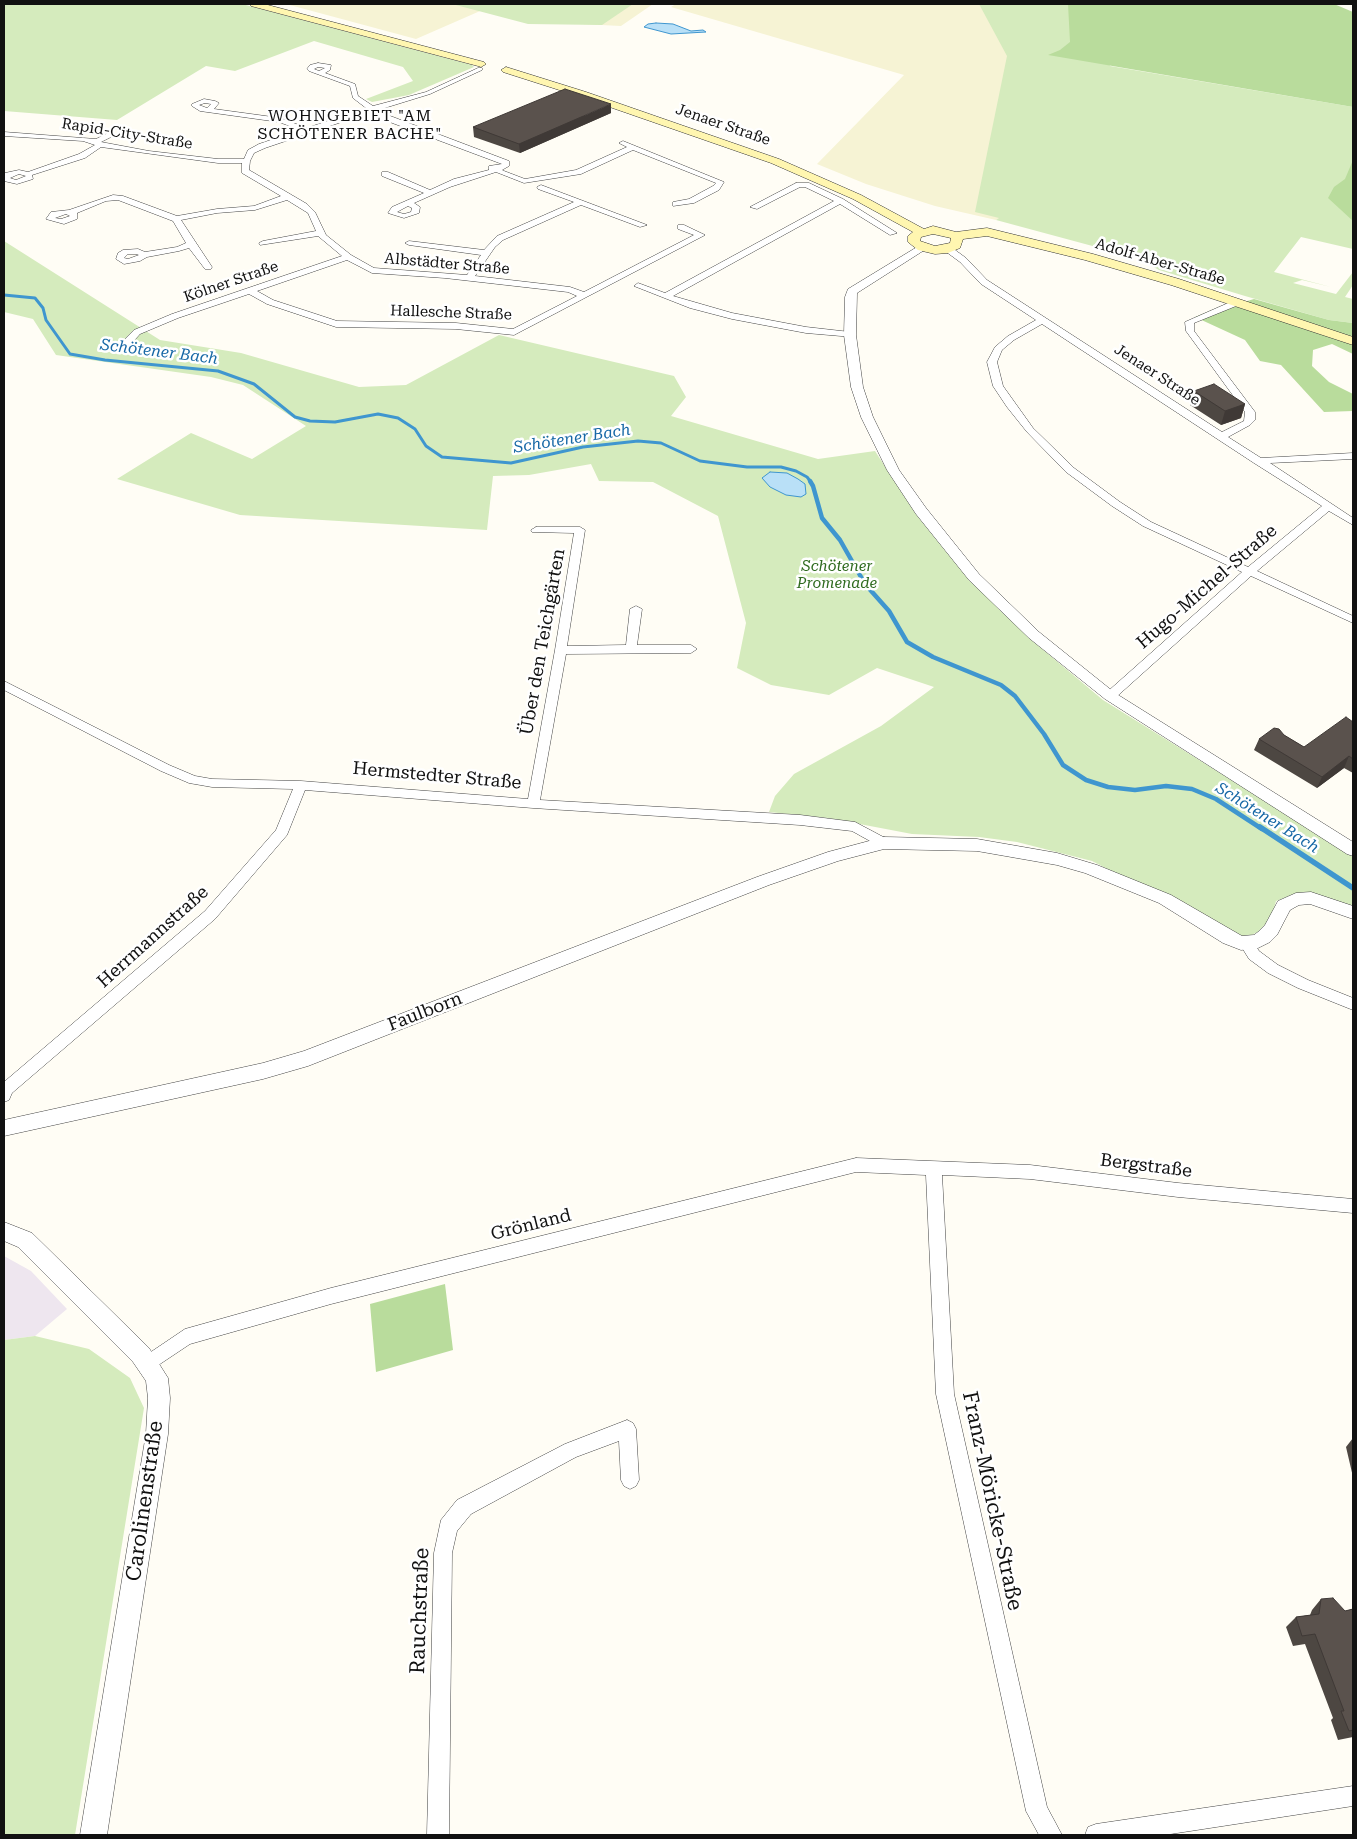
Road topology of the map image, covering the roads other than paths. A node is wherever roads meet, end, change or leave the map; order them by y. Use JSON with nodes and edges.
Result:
{"nodes":[{"id":1,"x":254,"y":4,"type":"edge"},
{"id":2,"x":490,"y":69,"type":"junction"},
{"id":3,"x":319,"y":73,"type":"dead end"},
{"id":4,"x":372,"y":109,"type":"junction"},
{"id":5,"x":208,"y":110,"type":"dead end"},
{"id":6,"x":306,"y":130,"type":"junction"},
{"id":7,"x":4,"y":134,"type":"edge"},
{"id":8,"x":110,"y":134,"type":"dead end"},
{"id":9,"x":623,"y":143,"type":"dead end"},
{"id":10,"x":98,"y":144,"type":"junction"},
{"id":11,"x":633,"y":147,"type":"junction"},
{"id":12,"x":485,"y":155,"type":"junction"},
{"id":13,"x":246,"y":161,"type":"junction"},
{"id":14,"x":484,"y":166,"type":"junction"},
{"id":15,"x":497,"y":168,"type":"junction"},
{"id":16,"x":28,"y":174,"type":"dead end"},
{"id":17,"x":385,"y":174,"type":"dead end"},
{"id":18,"x":449,"y":185,"type":"junction"},
{"id":19,"x":541,"y":187,"type":"dead end"},
{"id":20,"x":430,"y":193,"type":"junction"},
{"id":21,"x":287,"y":197,"type":"junction"},
{"id":22,"x":840,"y":201,"type":"junction"},
{"id":23,"x":580,"y":202,"type":"junction"},
{"id":24,"x":407,"y":203,"type":"dead end"},
{"id":25,"x":676,"y":204,"type":"dead end"},
{"id":26,"x":754,"y":207,"type":"dead end"},
{"id":27,"x":72,"y":212,"type":"dead end"},
{"id":28,"x":176,"y":219,"type":"junction"},
{"id":29,"x":643,"y":225,"type":"dead end"},
{"id":30,"x":680,"y":227,"type":"dead end"},
{"id":31,"x":922,"y":232,"type":"junction"},
{"id":32,"x":321,"y":233,"type":"junction"},
{"id":33,"x":892,"y":233,"type":"dead end"},
{"id":34,"x":955,"y":236,"type":"junction"},
{"id":35,"x":264,"y":243,"type":"dead end"},
{"id":36,"x":409,"y":243,"type":"dead end"},
{"id":37,"x":191,"y":244,"type":"junction"},
{"id":38,"x":922,"y":248,"type":"junction"},
{"id":39,"x":948,"y":249,"type":"junction"},
{"id":40,"x":487,"y":253,"type":"junction"},
{"id":41,"x":144,"y":255,"type":"dead end"},
{"id":42,"x":348,"y":257,"type":"junction"},
{"id":43,"x":208,"y":267,"type":"dead end"},
{"id":44,"x":469,"y":278,"type":"junction"},
{"id":45,"x":638,"y":286,"type":"dead end"},
{"id":46,"x":251,"y":291,"type":"junction"},
{"id":47,"x":583,"y":295,"type":"junction"},
{"id":48,"x":666,"y":296,"type":"junction"},
{"id":49,"x":1238,"y":302,"type":"junction"},
{"id":50,"x":1042,"y":320,"type":"junction"},
{"id":51,"x":850,"y":335,"type":"junction"},
{"id":52,"x":1353,"y":341,"type":"edge"},
{"id":53,"x":128,"y":342,"type":"dead end"},
{"id":54,"x":1222,"y":436,"type":"junction"},
{"id":55,"x":1353,"y":456,"type":"edge"},
{"id":56,"x":1258,"y":461,"type":"junction"},
{"id":57,"x":1328,"y":506,"type":"junction"},
{"id":58,"x":1353,"y":522,"type":"edge"},
{"id":59,"x":536,"y":530,"type":"dead end"},
{"id":60,"x":1250,"y":572,"type":"junction"},
{"id":61,"x":636,"y":609,"type":"dead end"},
{"id":62,"x":1353,"y":620,"type":"edge"},
{"id":63,"x":690,"y":648,"type":"dead end"},
{"id":64,"x":631,"y":649,"type":"junction"},
{"id":65,"x":561,"y":650,"type":"junction"},
{"id":66,"x":4,"y":685,"type":"edge"},
{"id":67,"x":1110,"y":696,"type":"junction"},
{"id":68,"x":301,"y":785,"type":"junction"},
{"id":69,"x":533,"y":804,"type":"junction"},
{"id":70,"x":884,"y":843,"type":"junction"},
{"id":71,"x":1353,"y":850,"type":"edge"},
{"id":72,"x":834,"y":856,"type":"joint"},
{"id":73,"x":1353,"y":913,"type":"edge"},
{"id":74,"x":1246,"y":942,"type":"junction"},
{"id":75,"x":1353,"y":1004,"type":"edge"},
{"id":76,"x":4,"y":1096,"type":"edge"},
{"id":77,"x":4,"y":1128,"type":"edge"},
{"id":78,"x":934,"y":1168,"type":"junction"},
{"id":79,"x":1353,"y":1206,"type":"edge"},
{"id":80,"x":4,"y":1231,"type":"edge"},
{"id":81,"x":148,"y":1364,"type":"junction"},
{"id":82,"x":630,"y":1480,"type":"dead end"},
{"id":83,"x":1353,"y":1796,"type":"edge"},
{"id":84,"x":94,"y":1835,"type":"edge"},
{"id":85,"x":438,"y":1835,"type":"edge"},
{"id":86,"x":1051,"y":1835,"type":"edge"},
{"id":87,"x":1096,"y":1835,"type":"edge"}],
"edges":[{"from":1,"to":2,"type":"main road","name":"Jenaer Straße"},
{"from":2,"to":2,"type":"main road"},
{"from":2,"to":4,"type":"street"},
{"from":2,"to":31,"type":"main road","name":"Jenaer Straße"},
{"from":3,"to":4,"type":"street"},
{"from":4,"to":6,"type":"street"},
{"from":4,"to":12,"type":"street"},
{"from":5,"to":6,"type":"street"},
{"from":6,"to":13,"type":"street"},
{"from":7,"to":10,"type":"street","name":"Rapid-City-Straße"},
{"from":8,"to":10,"type":"street"},
{"from":9,"to":11,"type":"street"},
{"from":10,"to":13,"type":"street","name":"Rapid-City-Straße"},
{"from":10,"to":16,"type":"street"},
{"from":11,"to":15,"type":"street"},
{"from":11,"to":25,"type":"street"},
{"from":12,"to":14,"type":"street"},
{"from":12,"to":15,"type":"street"},
{"from":13,"to":21,"type":"street","name":"Albstädter Straße"},
{"from":14,"to":15,"type":"street"},
{"from":14,"to":18,"type":"street"},
{"from":15,"to":18,"type":"street"},
{"from":17,"to":20,"type":"street"},
{"from":18,"to":20,"type":"street"},
{"from":19,"to":23,"type":"street"},
{"from":20,"to":24,"type":"street"},
{"from":21,"to":28,"type":"street"},
{"from":21,"to":32,"type":"street","name":"Albstädter Straße"},
{"from":22,"to":26,"type":"street"},
{"from":22,"to":33,"type":"street"},
{"from":22,"to":48,"type":"street"},
{"from":23,"to":29,"type":"street"},
{"from":23,"to":40,"type":"street"},
{"from":27,"to":28,"type":"street"},
{"from":28,"to":37,"type":"street"},
{"from":30,"to":47,"type":"street","name":"Hallesche Straße"},
{"from":31,"to":34,"type":"main road","name":"Adolf-Aber-Straße"},
{"from":31,"to":38,"type":"main road"},
{"from":32,"to":35,"type":"street"},
{"from":32,"to":42,"type":"street","name":"Albstädter Straße"},
{"from":34,"to":39,"type":"main road"},
{"from":34,"to":49,"type":"main road","name":"Adolf-Aber-Straße"},
{"from":36,"to":40,"type":"street"},
{"from":37,"to":41,"type":"street"},
{"from":37,"to":43,"type":"street"},
{"from":38,"to":39,"type":"main road"},
{"from":38,"to":51,"type":"street"},
{"from":39,"to":50,"type":"street","name":"Jenaer Straße"},
{"from":40,"to":44,"type":"street"},
{"from":42,"to":44,"type":"street","name":"Albstädter Straße"},
{"from":42,"to":46,"type":"street","name":"Kölner Straße"},
{"from":44,"to":47,"type":"street","name":"Albstädter Straße"},
{"from":45,"to":48,"type":"street"},
{"from":46,"to":47,"type":"street","name":"Hallesche Straße"},
{"from":46,"to":53,"type":"street","name":"Kölner Straße"},
{"from":48,"to":51,"type":"street"},
{"from":49,"to":52,"type":"main road","name":"Adolf-Aber-Straße"},
{"from":49,"to":54,"type":"street"},
{"from":50,"to":54,"type":"street","name":"Jenaer Straße"},
{"from":50,"to":60,"type":"street"},
{"from":51,"to":67,"type":"street"},
{"from":54,"to":56,"type":"street","name":"Jenaer Straße"},
{"from":55,"to":56,"type":"street"},
{"from":56,"to":57,"type":"street","name":"Jenaer Straße"},
{"from":57,"to":58,"type":"street","name":"Jenaer Straße"},
{"from":57,"to":60,"type":"street","name":"Hugo-Michel-Straße"},
{"from":59,"to":65,"type":"street","name":"Über den Teichgärten"},
{"from":60,"to":62,"type":"street"},
{"from":60,"to":67,"type":"street","name":"Hugo-Michel-Straße"},
{"from":61,"to":64,"type":"street"},
{"from":63,"to":64,"type":"street"},
{"from":64,"to":65,"type":"street"},
{"from":65,"to":69,"type":"street","name":"Über den Teichgärten"},
{"from":66,"to":68,"type":"street","name":"Hermstedter Straße"},
{"from":67,"to":71,"type":"street"},
{"from":68,"to":69,"type":"street","name":"Hermstedter Straße"},
{"from":68,"to":76,"type":"street","name":"Herrmannstraße"},
{"from":69,"to":70,"type":"street","name":"Hermstedter Straße"},
{"from":70,"to":72,"type":"street","name":"Hermstedter Straße"},
{"from":70,"to":74,"type":"street","name":"Hermstedter Straße"},
{"from":72,"to":77,"type":"street","name":"Faulborn"},
{"from":73,"to":74,"type":"street"},
{"from":74,"to":75,"type":"street"},
{"from":78,"to":79,"type":"street","name":"Bergstraße"},
{"from":78,"to":81,"type":"street","name":"Grönland"},
{"from":78,"to":86,"type":"street","name":"Franz-Möricke-Straße"},
{"from":80,"to":81,"type":"street","name":"Carolinenstraße"},
{"from":81,"to":84,"type":"street","name":"Carolinenstraße"},
{"from":82,"to":85,"type":"street","name":"Rauchstraße"},
{"from":83,"to":87,"type":"street"}]}
